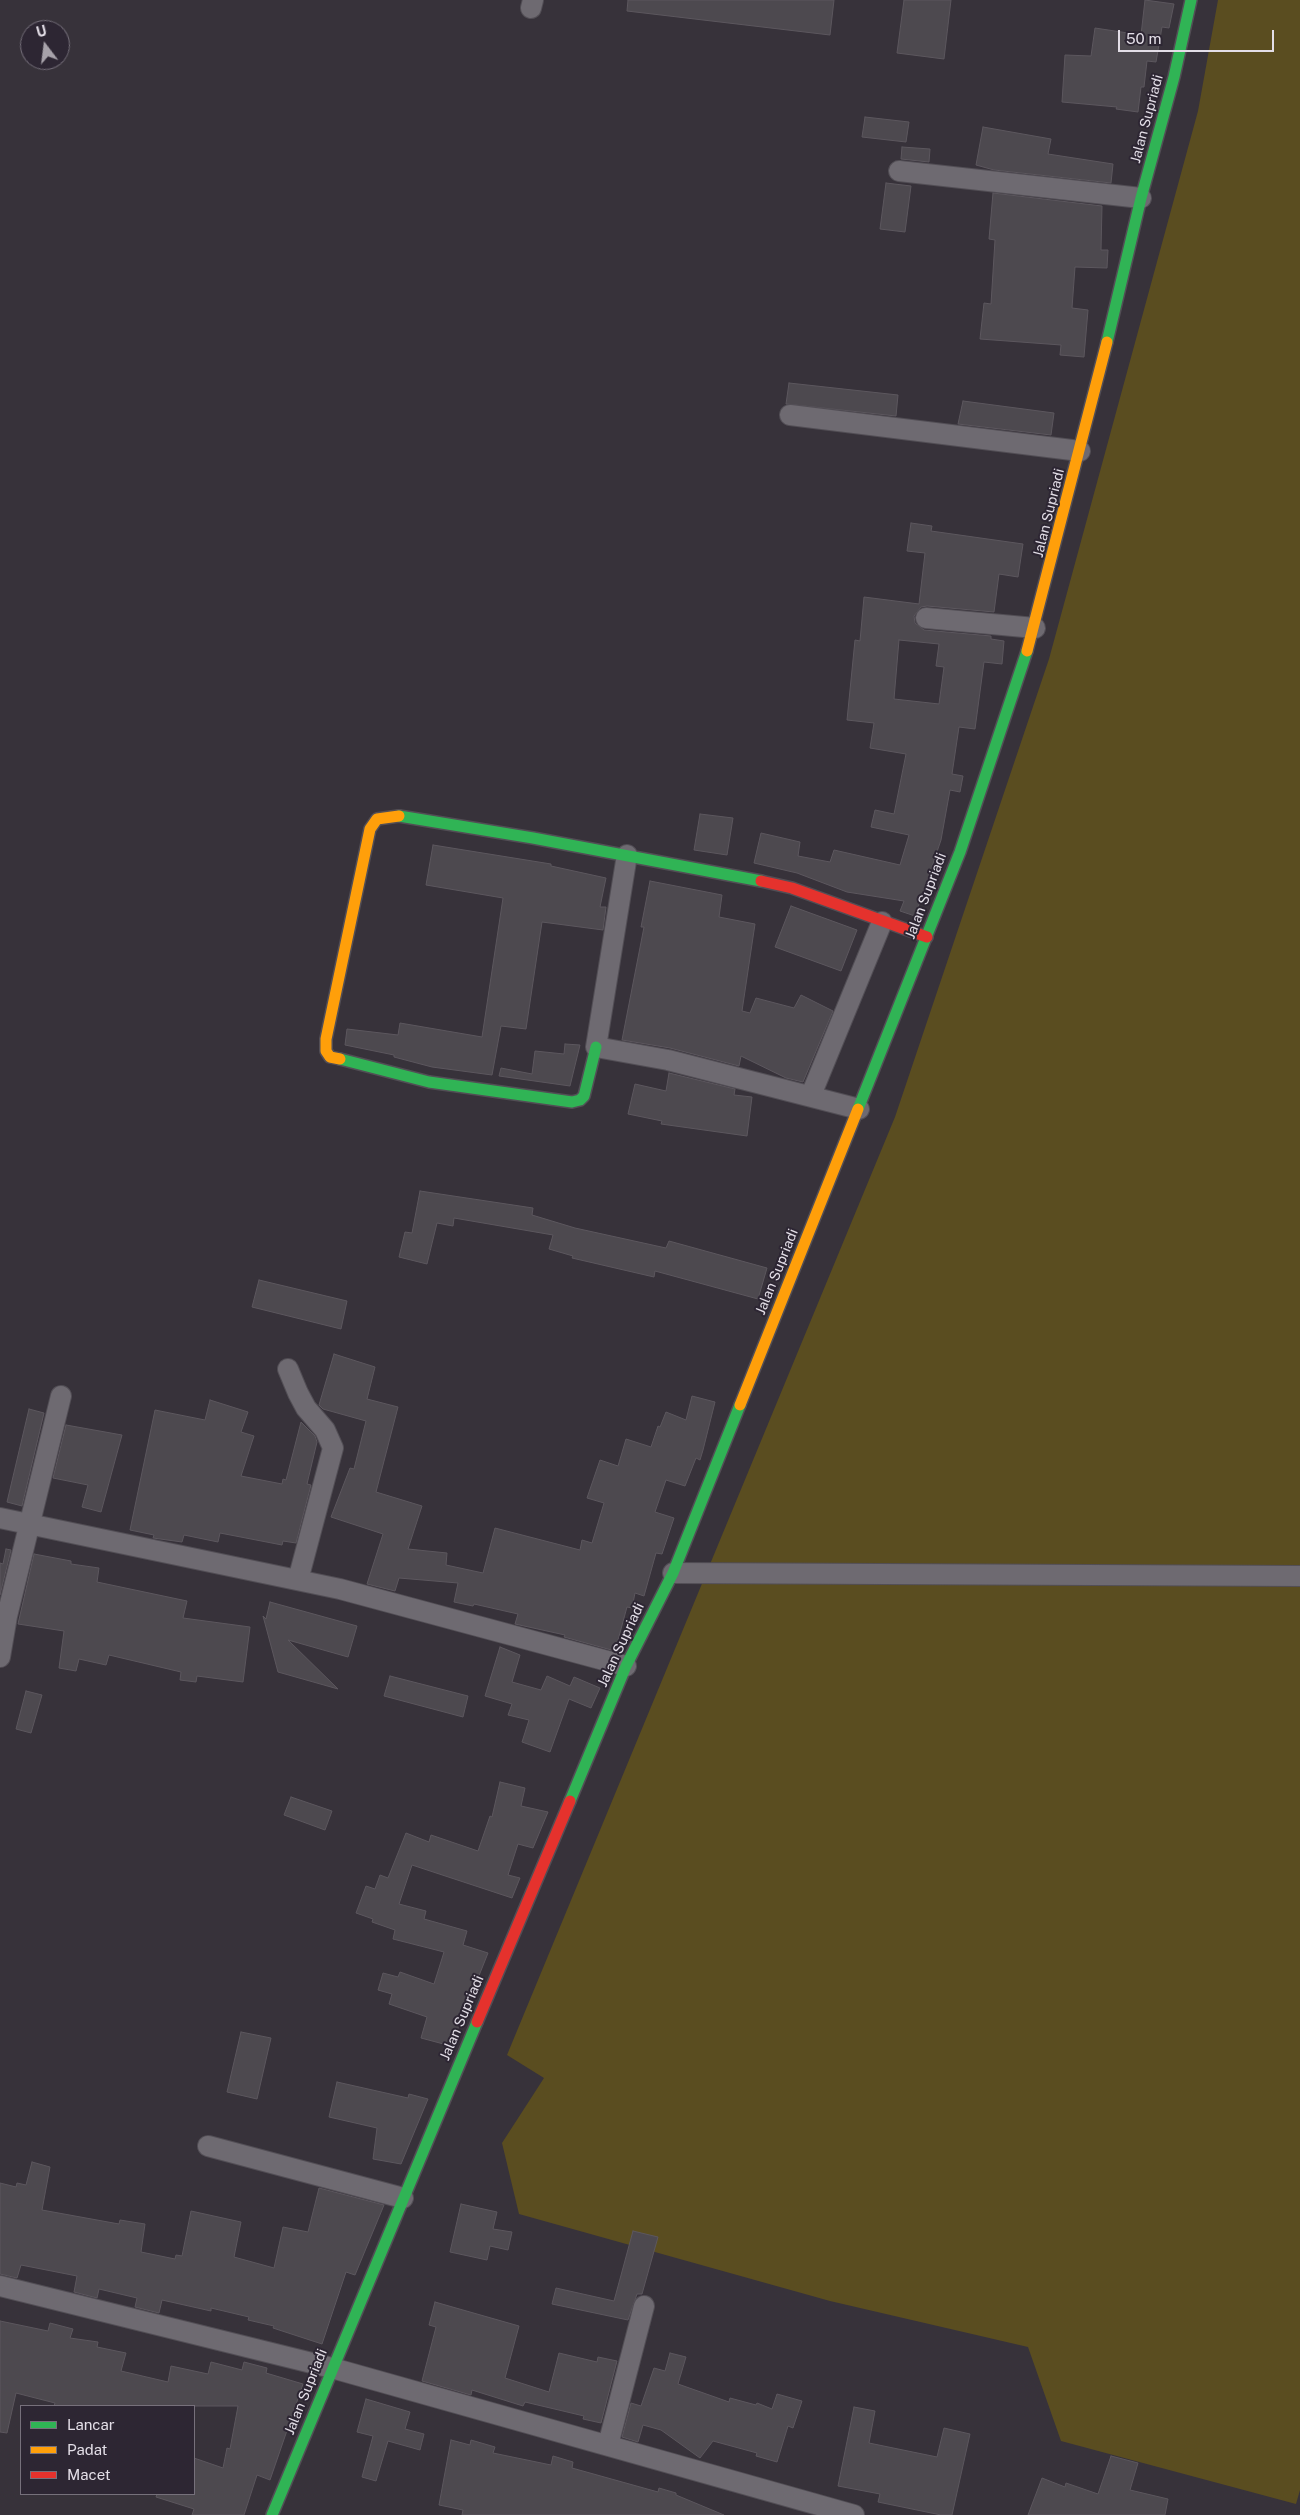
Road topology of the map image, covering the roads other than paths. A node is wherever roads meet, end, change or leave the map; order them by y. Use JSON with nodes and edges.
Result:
{"nodes":[{"id":1,"x":1191,"y":0,"type":"edge"},
{"id":2,"x":899,"y":171,"type":"dead end"},
{"id":3,"x":1141,"y":198,"type":"junction"},
{"id":4,"x":790,"y":415,"type":"dead end"},
{"id":5,"x":1080,"y":451,"type":"junction"},
{"id":6,"x":926,"y":618,"type":"dead end"},
{"id":7,"x":1035,"y":628,"type":"junction"},
{"id":8,"x":627,"y":855,"type":"junction"},
{"id":9,"x":882,"y":922,"type":"junction"},
{"id":10,"x":927,"y":937,"type":"junction"},
{"id":11,"x":596,"y":1047,"type":"junction"},
{"id":12,"x":811,"y":1095,"type":"junction"},
{"id":13,"x":859,"y":1109,"type":"junction"},
{"id":14,"x":288,"y":1369,"type":"dead end"},
{"id":15,"x":61,"y":1396,"type":"dead end"},
{"id":16,"x":0,"y":1518,"type":"edge"},
{"id":17,"x":30,"y":1524,"type":"junction"},
{"id":18,"x":673,"y":1573,"type":"junction"},
{"id":19,"x":1300,"y":1576,"type":"edge"},
{"id":20,"x":298,"y":1580,"type":"junction"},
{"id":21,"x":0,"y":1657,"type":"edge"},
{"id":22,"x":626,"y":1666,"type":"junction"},
{"id":23,"x":208,"y":2146,"type":"dead end"},
{"id":24,"x":403,"y":2198,"type":"junction"},
{"id":25,"x":0,"y":2286,"type":"edge"},
{"id":26,"x":644,"y":2306,"type":"dead end"},
{"id":27,"x":332,"y":2368,"type":"junction"},
{"id":28,"x":608,"y":2445,"type":"junction"},
{"id":29,"x":272,"y":2515,"type":"edge"},
{"id":30,"x":854,"y":2515,"type":"edge"}],
"edges":[{"from":1,"to":3,"type":"main road","name":"Jalan Supriadi"},
{"from":2,"to":3,"type":"street"},
{"from":3,"to":5,"type":"main road","name":"Jalan Supriadi"},
{"from":4,"to":5,"type":"street"},
{"from":5,"to":7,"type":"main road","name":"Jalan Supriadi"},
{"from":6,"to":7,"type":"street"},
{"from":7,"to":10,"type":"main road","name":"Jalan Supriadi"},
{"from":8,"to":9,"type":"main road"},
{"from":8,"to":11,"type":"street"},
{"from":8,"to":11,"type":"main road"},
{"from":9,"to":10,"type":"main road"},
{"from":9,"to":12,"type":"street"},
{"from":10,"to":13,"type":"main road","name":"Jalan Supriadi"},
{"from":11,"to":12,"type":"street"},
{"from":12,"to":13,"type":"street"},
{"from":13,"to":18,"type":"main road","name":"Jalan Supriadi"},
{"from":14,"to":20,"type":"street"},
{"from":15,"to":17,"type":"street"},
{"from":16,"to":17,"type":"street"},
{"from":17,"to":20,"type":"street"},
{"from":17,"to":21,"type":"street"},
{"from":18,"to":19,"type":"street"},
{"from":18,"to":22,"type":"main road","name":"Jalan Supriadi"},
{"from":20,"to":22,"type":"street"},
{"from":22,"to":24,"type":"main road","name":"Jalan Supriadi"},
{"from":23,"to":24,"type":"street"},
{"from":24,"to":27,"type":"main road","name":"Jalan Supriadi"},
{"from":25,"to":27,"type":"street"},
{"from":26,"to":28,"type":"street"},
{"from":27,"to":28,"type":"street"},
{"from":27,"to":29,"type":"main road","name":"Jalan Supriadi"},
{"from":28,"to":30,"type":"street"}]}
